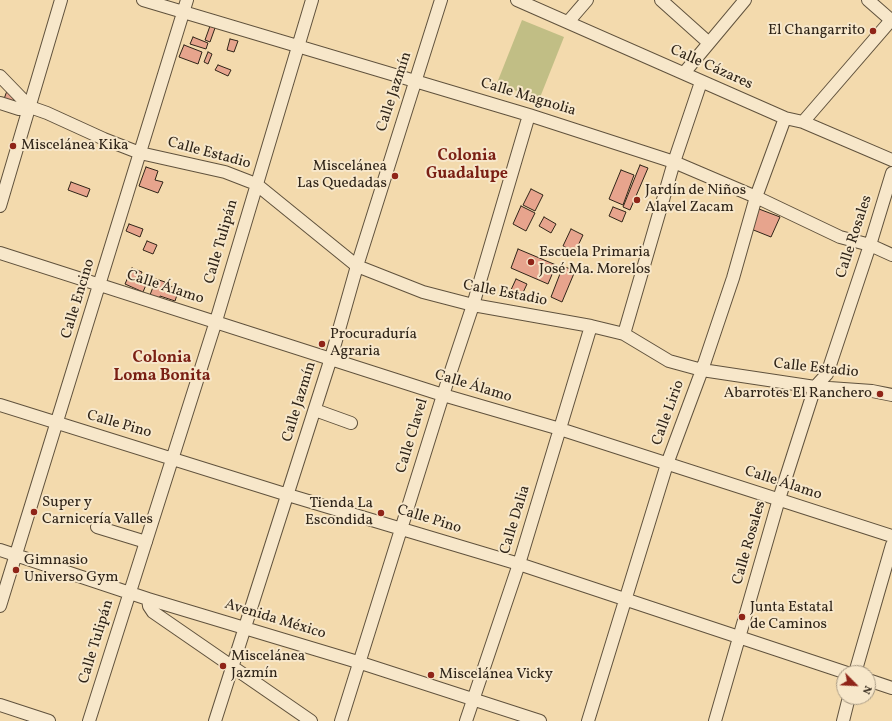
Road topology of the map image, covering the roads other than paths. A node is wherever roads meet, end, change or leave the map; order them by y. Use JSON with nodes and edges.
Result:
{"nodes":[{"id":1,"x":61,"y":0,"type":"edge"},
{"id":2,"x":143,"y":0,"type":"edge"},
{"id":3,"x":187,"y":0,"type":"edge"},
{"id":4,"x":312,"y":0,"type":"edge"},
{"id":5,"x":441,"y":0,"type":"edge"},
{"id":6,"x":518,"y":0,"type":"edge"},
{"id":7,"x":587,"y":0,"type":"edge"},
{"id":8,"x":661,"y":0,"type":"edge"},
{"id":9,"x":745,"y":0,"type":"edge"},
{"id":10,"x":868,"y":0,"type":"edge"},
{"id":11,"x":184,"y":12,"type":"junction"},
{"id":12,"x":892,"y":20,"type":"edge"},
{"id":13,"x":568,"y":22,"type":"junction"},
{"id":14,"x":709,"y":43,"type":"junction"},
{"id":15,"x":298,"y":47,"type":"junction"},
{"id":16,"x":684,"y":73,"type":"junction"},
{"id":17,"x":0,"y":76,"type":"edge"},
{"id":18,"x":416,"y":81,"type":"junction"},
{"id":19,"x":700,"y":82,"type":"junction"},
{"id":20,"x":0,"y":103,"type":"edge"},
{"id":21,"x":30,"y":107,"type":"junction"},
{"id":22,"x":529,"y":115,"type":"junction"},
{"id":23,"x":786,"y":118,"type":"junction"},
{"id":24,"x":803,"y":122,"type":"junction"},
{"id":25,"x":140,"y":153,"type":"junction"},
{"id":26,"x":892,"y":160,"type":"edge"},
{"id":27,"x":674,"y":162,"type":"junction"},
{"id":28,"x":892,"y":172,"type":"edge"},
{"id":29,"x":256,"y":184,"type":"junction"},
{"id":30,"x":756,"y":197,"type":"junction"},
{"id":31,"x":0,"y":206,"type":"edge"},
{"id":32,"x":870,"y":245,"type":"junction"},
{"id":33,"x":0,"y":253,"type":"edge"},
{"id":34,"x":892,"y":255,"type":"edge"},
{"id":35,"x":357,"y":266,"type":"junction"},
{"id":36,"x":100,"y":283,"type":"junction"},
{"id":37,"x":473,"y":305,"type":"junction"},
{"id":38,"x":216,"y":321,"type":"junction"},
{"id":39,"x":591,"y":326,"type":"junction"},
{"id":40,"x":624,"y":334,"type":"junction"},
{"id":41,"x":331,"y":358,"type":"junction"},
{"id":42,"x":702,"y":370,"type":"junction"},
{"id":43,"x":815,"y":388,"type":"junction"},
{"id":44,"x":443,"y":395,"type":"junction"},
{"id":45,"x":892,"y":395,"type":"edge"},
{"id":46,"x":0,"y":405,"type":"edge"},
{"id":47,"x":315,"y":410,"type":"junction"},
{"id":48,"x":351,"y":422,"type":"dead end"},
{"id":49,"x":57,"y":424,"type":"junction"},
{"id":50,"x":560,"y":429,"type":"junction"},
{"id":51,"x":172,"y":458,"type":"junction"},
{"id":52,"x":667,"y":464,"type":"junction"},
{"id":53,"x":288,"y":495,"type":"junction"},
{"id":54,"x":779,"y":499,"type":"junction"},
{"id":55,"x":97,"y":527,"type":"dead end"},
{"id":56,"x":402,"y":529,"type":"junction"},
{"id":57,"x":892,"y":536,"type":"edge"},
{"id":58,"x":146,"y":542,"type":"junction"},
{"id":59,"x":892,"y":545,"type":"edge"},
{"id":60,"x":0,"y":550,"type":"edge"},
{"id":61,"x":16,"y":555,"type":"junction"},
{"id":62,"x":519,"y":564,"type":"junction"},
{"id":63,"x":130,"y":593,"type":"junction"},
{"id":64,"x":148,"y":599,"type":"junction"},
{"id":65,"x":625,"y":600,"type":"junction"},
{"id":66,"x":0,"y":606,"type":"edge"},
{"id":67,"x":244,"y":627,"type":"junction"},
{"id":68,"x":740,"y":636,"type":"junction"},
{"id":69,"x":361,"y":663,"type":"junction"},
{"id":70,"x":857,"y":665,"type":"edge"},
{"id":71,"x":232,"y":666,"type":"junction"},
{"id":72,"x":836,"y":669,"type":"edge"},
{"id":73,"x":876,"y":683,"type":"edge"},
{"id":74,"x":892,"y":688,"type":"edge"},
{"id":75,"x":473,"y":700,"type":"junction"},
{"id":76,"x":0,"y":705,"type":"edge"},
{"id":77,"x":847,"y":705,"type":"edge"},
{"id":78,"x":50,"y":721,"type":"edge"},
{"id":79,"x":90,"y":721,"type":"edge"},
{"id":80,"x":215,"y":721,"type":"edge"},
{"id":81,"x":311,"y":721,"type":"edge"},
{"id":82,"x":341,"y":721,"type":"edge"},
{"id":83,"x":466,"y":721,"type":"edge"},
{"id":84,"x":540,"y":721,"type":"edge"},
{"id":85,"x":588,"y":721,"type":"edge"},
{"id":86,"x":715,"y":721,"type":"edge"},
{"id":87,"x":843,"y":721,"type":"edge"}],
"edges":[{"from":1,"to":21,"type":"street"},
{"from":2,"to":11,"type":"street","name":"Calle Magnolia"},
{"from":3,"to":11,"type":"street","name":"Calle Encino"},
{"from":4,"to":15,"type":"street","name":"Calle Tulipán"},
{"from":5,"to":18,"type":"street","name":"Calle Jazmín"},
{"from":6,"to":13,"type":"street","name":"Calle Cázares"},
{"from":7,"to":13,"type":"street"},
{"from":8,"to":14,"type":"street"},
{"from":9,"to":14,"type":"street"},
{"from":10,"to":12,"type":"street"},
{"from":11,"to":15,"type":"street","name":"Calle Magnolia"},
{"from":11,"to":25,"type":"street","name":"Calle Encino"},
{"from":12,"to":24,"type":"street"},
{"from":13,"to":16,"type":"street","name":"Calle Cázares"},
{"from":14,"to":16,"type":"street"},
{"from":15,"to":18,"type":"street","name":"Calle Magnolia"},
{"from":15,"to":29,"type":"street","name":"Calle Tulipán"},
{"from":16,"to":19,"type":"street","name":"Calle Cázares"},
{"from":17,"to":21,"type":"street"},
{"from":18,"to":22,"type":"street","name":"Calle Magnolia"},
{"from":18,"to":35,"type":"street","name":"Calle Jazmín"},
{"from":19,"to":23,"type":"street","name":"Calle Cázares"},
{"from":19,"to":27,"type":"street"},
{"from":20,"to":21,"type":"street"},
{"from":21,"to":25,"type":"street","name":"Calle Estadio"},
{"from":21,"to":31,"type":"street"},
{"from":22,"to":27,"type":"street","name":"Calle Magnolia"},
{"from":22,"to":37,"type":"street","name":"Calle Clavel"},
{"from":23,"to":24,"type":"street","name":"Calle Cázares"},
{"from":23,"to":30,"type":"street","name":"Calle Lirio"},
{"from":24,"to":26,"type":"street","name":"Calle Cázares"},
{"from":25,"to":29,"type":"street","name":"Calle Estadio"},
{"from":25,"to":36,"type":"street","name":"Calle Encino"},
{"from":27,"to":30,"type":"street","name":"Calle Magnolia"},
{"from":27,"to":40,"type":"street"},
{"from":28,"to":32,"type":"street","name":"Calle Rosales"},
{"from":29,"to":35,"type":"street","name":"Calle Estadio"},
{"from":29,"to":38,"type":"street","name":"Calle Tulipán"},
{"from":30,"to":32,"type":"street","name":"Calle Magnolia"},
{"from":30,"to":42,"type":"street","name":"Calle Lirio"},
{"from":32,"to":34,"type":"street","name":"Calle Magnolia"},
{"from":32,"to":43,"type":"street","name":"Calle Rosales"},
{"from":33,"to":36,"type":"street","name":"Calle Álamo"},
{"from":35,"to":37,"type":"street","name":"Calle Estadio"},
{"from":35,"to":41,"type":"street","name":"Calle Jazmín"},
{"from":36,"to":38,"type":"street","name":"Calle Álamo"},
{"from":36,"to":49,"type":"street","name":"Calle Encino"},
{"from":37,"to":39,"type":"street","name":"Calle Estadio"},
{"from":37,"to":44,"type":"street","name":"Calle Clavel"},
{"from":38,"to":41,"type":"street","name":"Calle Álamo"},
{"from":38,"to":51,"type":"street","name":"Calle Tulipán"},
{"from":39,"to":40,"type":"street","name":"Calle Estadio"},
{"from":39,"to":50,"type":"street","name":"Calle Dalia"},
{"from":40,"to":42,"type":"street","name":"Calle Estadio"},
{"from":41,"to":44,"type":"street","name":"Calle Álamo"},
{"from":41,"to":47,"type":"street","name":"Calle Jazmín"},
{"from":42,"to":43,"type":"street","name":"Calle Estadio"},
{"from":42,"to":52,"type":"street","name":"Calle Lirio"},
{"from":43,"to":45,"type":"street","name":"Calle Estadio"},
{"from":43,"to":54,"type":"street","name":"Calle Rosales"},
{"from":44,"to":50,"type":"street","name":"Calle Álamo"},
{"from":44,"to":56,"type":"street","name":"Calle Clavel"},
{"from":46,"to":49,"type":"street","name":"Calle Pino"},
{"from":47,"to":48,"type":"street"},
{"from":47,"to":53,"type":"street","name":"Calle Jazmín"},
{"from":49,"to":51,"type":"street","name":"Calle Pino"},
{"from":49,"to":61,"type":"street","name":"Calle Encino"},
{"from":50,"to":52,"type":"street","name":"Calle Álamo"},
{"from":50,"to":62,"type":"street","name":"Calle Dalia"},
{"from":51,"to":53,"type":"street","name":"Calle Pino"},
{"from":51,"to":58,"type":"street","name":"Calle Tulipán"},
{"from":52,"to":54,"type":"street","name":"Calle Álamo"},
{"from":52,"to":65,"type":"street","name":"Calle Lirio"},
{"from":53,"to":56,"type":"street","name":"Calle Pino"},
{"from":53,"to":67,"type":"street","name":"Calle Jazmín"},
{"from":54,"to":57,"type":"street","name":"Calle Álamo"},
{"from":54,"to":68,"type":"street","name":"Calle Rosales"},
{"from":55,"to":58,"type":"street"},
{"from":56,"to":62,"type":"street","name":"Calle Pino"},
{"from":56,"to":69,"type":"street","name":"Calle Clavel"},
{"from":58,"to":63,"type":"street","name":"Calle Tulipán"},
{"from":59,"to":70,"type":"street"},
{"from":60,"to":61,"type":"street","name":"Avenida México"},
{"from":61,"to":63,"type":"street","name":"Avenida México"},
{"from":61,"to":66,"type":"street","name":"Calle Encino"},
{"from":62,"to":65,"type":"street","name":"Calle Pino"},
{"from":62,"to":75,"type":"street","name":"Calle Dalia"},
{"from":63,"to":64,"type":"street","name":"Avenida México"},
{"from":63,"to":79,"type":"street","name":"Calle Tulipán"},
{"from":64,"to":67,"type":"street","name":"Avenida México"},
{"from":64,"to":71,"type":"street"},
{"from":65,"to":68,"type":"street","name":"Calle Pino"},
{"from":65,"to":85,"type":"street","name":"Calle Lirio"},
{"from":67,"to":69,"type":"street","name":"Avenida México"},
{"from":67,"to":71,"type":"street","name":"Calle Jazmín"},
{"from":68,"to":72,"type":"street","name":"Calle Pino"},
{"from":68,"to":86,"type":"street","name":"Calle Rosales"},
{"from":69,"to":75,"type":"street","name":"Avenida México"},
{"from":69,"to":82,"type":"street","name":"Calle Clavel"},
{"from":71,"to":80,"type":"street","name":"Calle Jazmín"},
{"from":71,"to":81,"type":"street"},
{"from":73,"to":74,"type":"street"},
{"from":75,"to":83,"type":"street","name":"Calle Dalia"},
{"from":75,"to":84,"type":"street","name":"Avenida México"},
{"from":76,"to":78,"type":"street"},
{"from":77,"to":87,"type":"street"}]}
